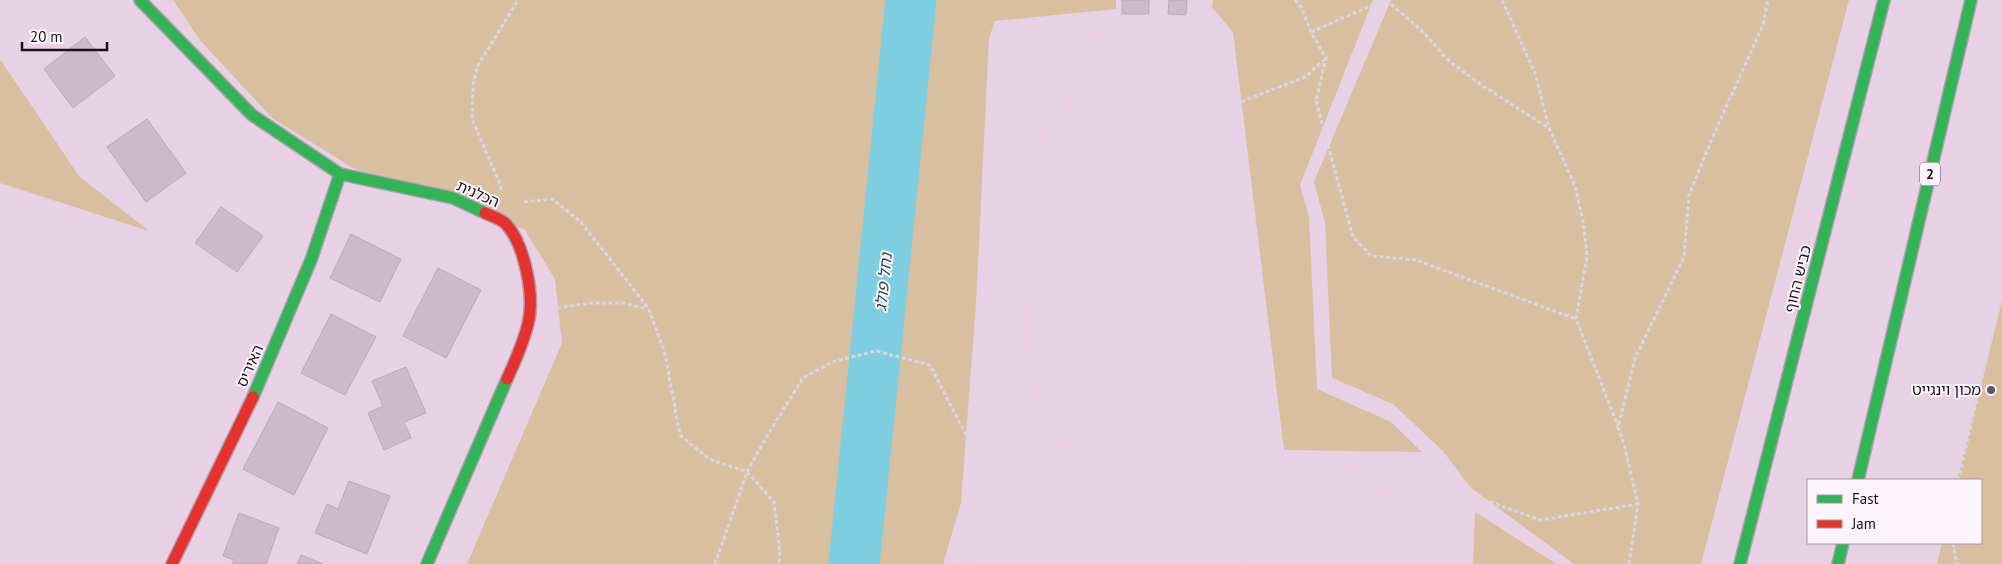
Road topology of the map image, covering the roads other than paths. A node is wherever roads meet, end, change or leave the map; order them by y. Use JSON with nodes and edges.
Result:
{"nodes":[{"id":1,"x":140,"y":0,"type":"edge"},
{"id":2,"x":1884,"y":0,"type":"edge"},
{"id":3,"x":1971,"y":0,"type":"edge"},
{"id":4,"x":340,"y":174,"type":"junction"},
{"id":5,"x":1858,"y":479,"type":"edge"},
{"id":6,"x":1843,"y":544,"type":"edge"},
{"id":7,"x":172,"y":564,"type":"edge"},
{"id":8,"x":427,"y":564,"type":"edge"},
{"id":9,"x":1740,"y":564,"type":"edge"},
{"id":10,"x":1838,"y":564,"type":"edge"}],
"edges":[{"from":1,"to":4,"type":"main road","name":"הכלנית"},
{"from":2,"to":9,"type":"main road","name":"כביש החוף"},
{"from":3,"to":5,"type":"main road","number":"2"},
{"from":4,"to":7,"type":"main road","name":"האיריס"},
{"from":4,"to":8,"type":"main road","name":"הכלנית"},
{"from":6,"to":10,"type":"main road"}]}
